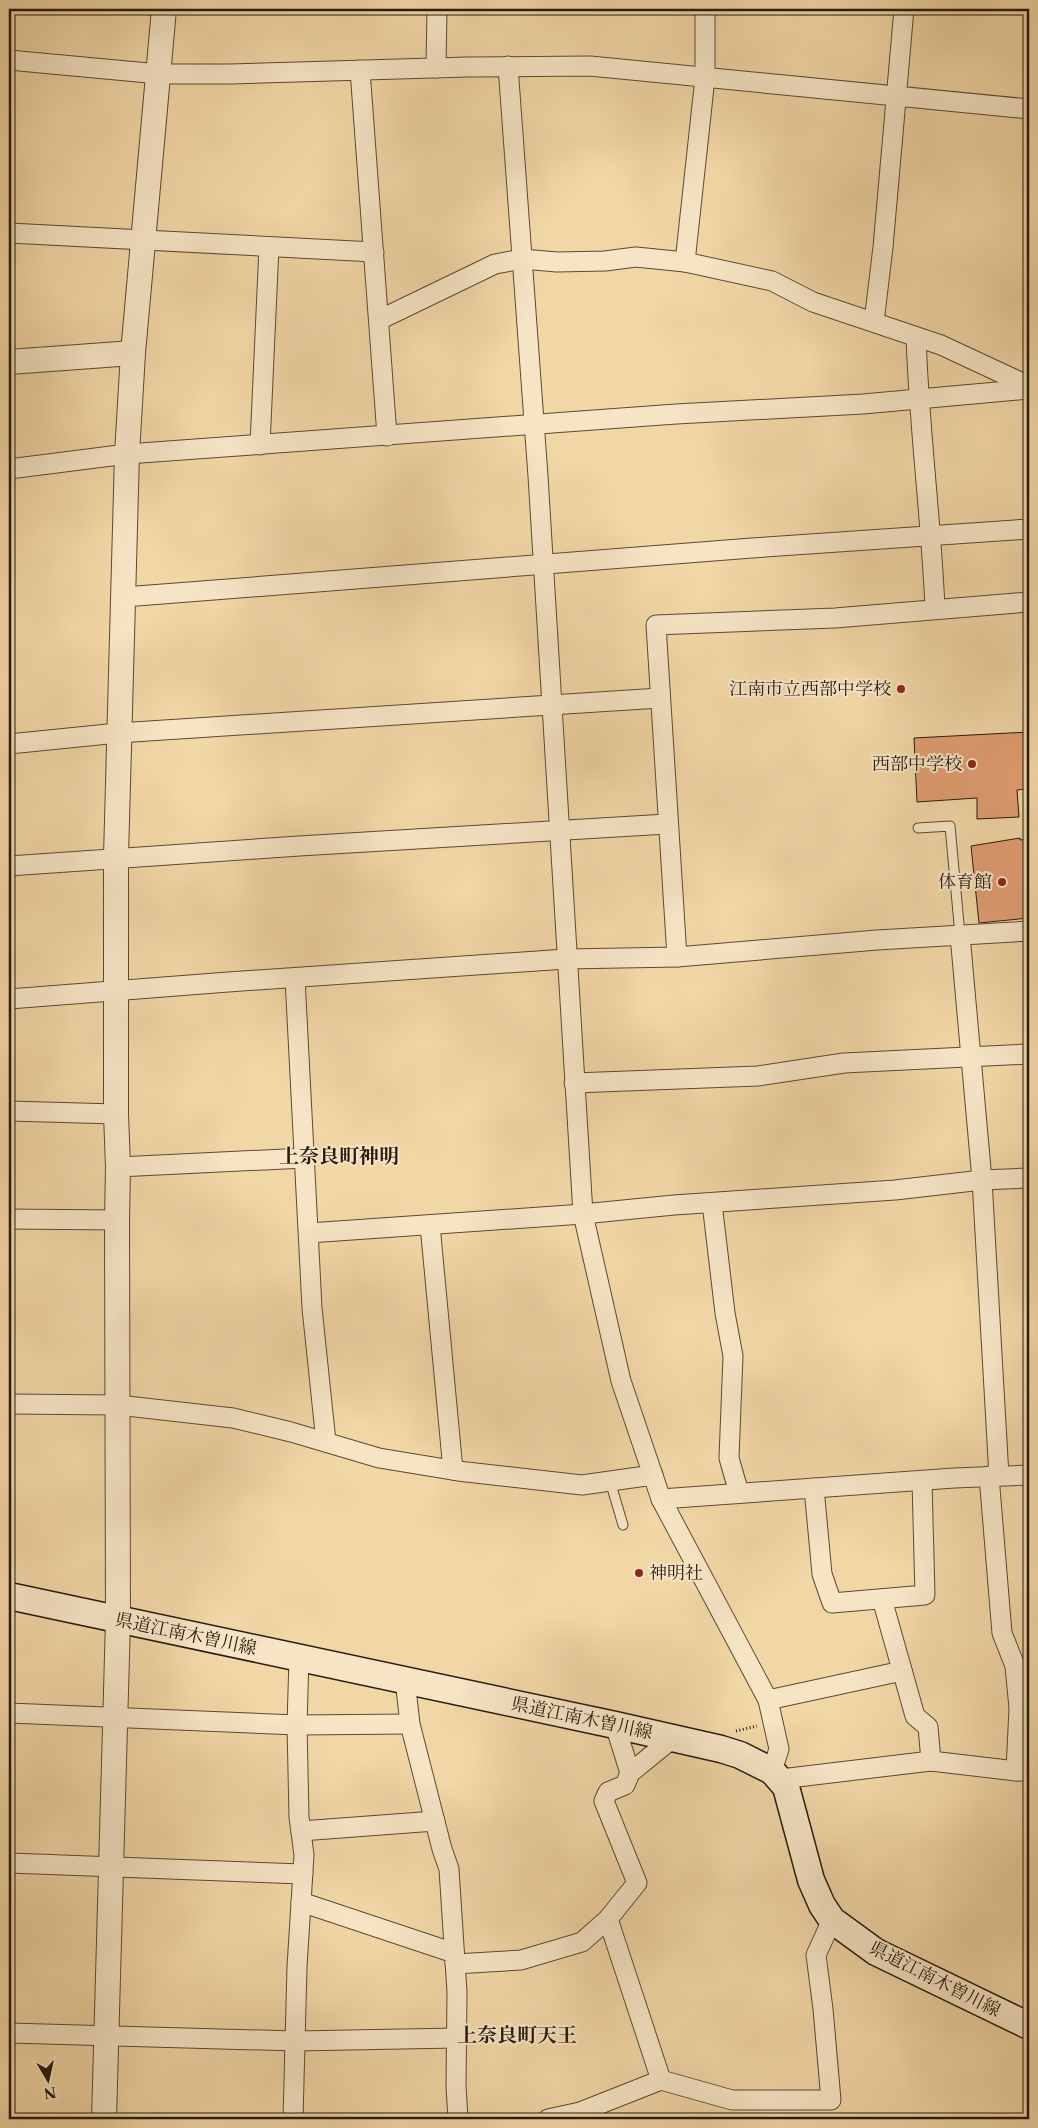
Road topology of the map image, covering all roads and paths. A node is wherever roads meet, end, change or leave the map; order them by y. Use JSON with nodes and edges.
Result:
{"nodes":[{"id":1,"x":164,"y":9,"type":"edge"},
{"id":2,"x":437,"y":9,"type":"edge"},
{"id":3,"x":705,"y":9,"type":"edge"},
{"id":4,"x":904,"y":9,"type":"edge"},
{"id":5,"x":9,"y":60,"type":"edge"},
{"id":6,"x":508,"y":66,"type":"junction"},
{"id":7,"x":436,"y":68,"type":"junction"},
{"id":8,"x":360,"y":70,"type":"junction"},
{"id":9,"x":159,"y":74,"type":"junction"},
{"id":10,"x":705,"y":78,"type":"junction"},
{"id":11,"x":896,"y":97,"type":"junction"},
{"id":12,"x":1029,"y":109,"type":"edge"},
{"id":13,"x":9,"y":233,"type":"edge"},
{"id":14,"x":143,"y":239,"type":"junction"},
{"id":15,"x":269,"y":247,"type":"junction"},
{"id":16,"x":374,"y":252,"type":"junction"},
{"id":17,"x":522,"y":259,"type":"junction"},
{"id":18,"x":685,"y":262,"type":"junction"},
{"id":19,"x":379,"y":320,"type":"junction"},
{"id":20,"x":874,"y":322,"type":"junction"},
{"id":21,"x":916,"y":336,"type":"junction"},
{"id":22,"x":133,"y":353,"type":"junction"},
{"id":23,"x":9,"y":362,"type":"edge"},
{"id":24,"x":1029,"y":388,"type":"edge"},
{"id":25,"x":918,"y":399,"type":"junction"},
{"id":26,"x":534,"y":425,"type":"junction"},
{"id":27,"x":387,"y":436,"type":"junction"},
{"id":28,"x":260,"y":446,"type":"junction"},
{"id":29,"x":127,"y":454,"type":"junction"},
{"id":30,"x":9,"y":469,"type":"edge"},
{"id":31,"x":1029,"y":530,"type":"edge"},
{"id":32,"x":932,"y":536,"type":"junction"},
{"id":33,"x":543,"y":565,"type":"junction"},
{"id":34,"x":124,"y":597,"type":"junction"},
{"id":35,"x":1029,"y":602,"type":"edge"},
{"id":36,"x":935,"y":608,"type":"junction"},
{"id":37,"x":660,"y":698,"type":"junction"},
{"id":38,"x":551,"y":706,"type":"junction"},
{"id":39,"x":118,"y":733,"type":"junction"},
{"id":40,"x":9,"y":744,"type":"edge"},
{"id":41,"x":667,"y":824,"type":"junction"},
{"id":42,"x":918,"y":828,"type":"dead end"},
{"id":43,"x":558,"y":831,"type":"junction"},
{"id":44,"x":116,"y":858,"type":"junction"},
{"id":45,"x":9,"y":866,"type":"edge"},
{"id":46,"x":1029,"y":931,"type":"edge"},
{"id":47,"x":960,"y":935,"type":"junction"},
{"id":48,"x":677,"y":957,"type":"junction"},
{"id":49,"x":566,"y":959,"type":"junction"},
{"id":50,"x":295,"y":978,"type":"junction"},
{"id":51,"x":115,"y":990,"type":"junction"},
{"id":52,"x":9,"y":999,"type":"edge"},
{"id":53,"x":1029,"y":1054,"type":"edge"},
{"id":54,"x":972,"y":1057,"type":"junction"},
{"id":55,"x":574,"y":1083,"type":"junction"},
{"id":56,"x":9,"y":1111,"type":"edge"},
{"id":57,"x":116,"y":1114,"type":"junction"},
{"id":58,"x":305,"y":1158,"type":"junction"},
{"id":59,"x":118,"y":1167,"type":"junction"},
{"id":60,"x":1029,"y":1178,"type":"edge"},
{"id":61,"x":982,"y":1180,"type":"junction"},
{"id":62,"x":712,"y":1202,"type":"junction"},
{"id":63,"x":582,"y":1214,"type":"junction"},
{"id":64,"x":9,"y":1219,"type":"edge"},
{"id":65,"x":117,"y":1220,"type":"junction"},
{"id":66,"x":430,"y":1224,"type":"junction"},
{"id":67,"x":309,"y":1233,"type":"junction"},
{"id":68,"x":9,"y":1404,"type":"edge"},
{"id":69,"x":118,"y":1405,"type":"junction"},
{"id":70,"x":326,"y":1442,"type":"junction"},
{"id":71,"x":452,"y":1470,"type":"junction"},
{"id":72,"x":653,"y":1475,"type":"junction"},
{"id":73,"x":1029,"y":1475,"type":"edge"},
{"id":74,"x":994,"y":1476,"type":"junction"},
{"id":75,"x":610,"y":1481,"type":"junction"},
{"id":76,"x":922,"y":1481,"type":"junction"},
{"id":77,"x":814,"y":1488,"type":"junction"},
{"id":78,"x":739,"y":1493,"type":"junction"},
{"id":79,"x":661,"y":1499,"type":"junction"},
{"id":80,"x":623,"y":1525,"type":"dead end"},
{"id":81,"x":9,"y":1596,"type":"edge"},
{"id":82,"x":882,"y":1599,"type":"junction"},
{"id":83,"x":118,"y":1620,"type":"junction"},
{"id":84,"x":299,"y":1658,"type":"junction"},
{"id":85,"x":902,"y":1671,"type":"junction"},
{"id":86,"x":405,"y":1680,"type":"junction"},
{"id":87,"x":768,"y":1700,"type":"junction"},
{"id":88,"x":9,"y":1713,"type":"edge"},
{"id":89,"x":115,"y":1718,"type":"junction"},
{"id":90,"x":410,"y":1724,"type":"junction"},
{"id":91,"x":297,"y":1725,"type":"junction"},
{"id":92,"x":615,"y":1725,"type":"junction"},
{"id":93,"x":673,"y":1738,"type":"junction"},
{"id":94,"x":931,"y":1761,"type":"junction"},
{"id":95,"x":1022,"y":1771,"type":"edge"},
{"id":96,"x":630,"y":1772,"type":"junction"},
{"id":97,"x":777,"y":1775,"type":"junction"},
{"id":98,"x":435,"y":1821,"type":"junction"},
{"id":99,"x":301,"y":1832,"type":"junction"},
{"id":100,"x":9,"y":1863,"type":"edge"},
{"id":101,"x":110,"y":1867,"type":"junction"},
{"id":102,"x":303,"y":1874,"type":"junction"},
{"id":103,"x":301,"y":1902,"type":"junction"},
{"id":104,"x":608,"y":1918,"type":"junction"},
{"id":105,"x":832,"y":1920,"type":"junction"},
{"id":106,"x":455,"y":1959,"type":"junction"},
{"id":107,"x":1029,"y":2026,"type":"edge"},
{"id":108,"x":9,"y":2033,"type":"edge"},
{"id":109,"x":106,"y":2035,"type":"junction"},
{"id":110,"x":456,"y":2038,"type":"junction"},
{"id":111,"x":296,"y":2041,"type":"junction"},
{"id":112,"x":661,"y":2080,"type":"junction"},
{"id":113,"x":581,"y":2116,"type":"edge"},
{"id":114,"x":104,"y":2119,"type":"edge"},
{"id":115,"x":293,"y":2119,"type":"edge"},
{"id":116,"x":458,"y":2119,"type":"edge"},
{"id":117,"x":548,"y":2119,"type":"edge"}],
"edges":[{"from":1,"to":9,"type":"street"},
{"from":2,"to":7,"type":"street"},
{"from":3,"to":10,"type":"street"},
{"from":4,"to":11,"type":"street"},
{"from":5,"to":9,"type":"street"},
{"from":6,"to":7,"type":"street"},
{"from":6,"to":10,"type":"street"},
{"from":6,"to":17,"type":"street"},
{"from":7,"to":8,"type":"street"},
{"from":8,"to":9,"type":"street"},
{"from":8,"to":16,"type":"street"},
{"from":9,"to":14,"type":"street"},
{"from":10,"to":11,"type":"street"},
{"from":10,"to":18,"type":"street"},
{"from":11,"to":12,"type":"street"},
{"from":11,"to":20,"type":"street"},
{"from":13,"to":14,"type":"street"},
{"from":14,"to":15,"type":"street"},
{"from":14,"to":22,"type":"street"},
{"from":15,"to":16,"type":"street"},
{"from":15,"to":28,"type":"street"},
{"from":16,"to":19,"type":"street"},
{"from":17,"to":18,"type":"street"},
{"from":17,"to":19,"type":"street"},
{"from":17,"to":26,"type":"street"},
{"from":18,"to":20,"type":"street"},
{"from":19,"to":27,"type":"street"},
{"from":20,"to":21,"type":"street"},
{"from":21,"to":24,"type":"street"},
{"from":21,"to":25,"type":"street"},
{"from":22,"to":23,"type":"street"},
{"from":22,"to":29,"type":"street"},
{"from":24,"to":25,"type":"street"},
{"from":25,"to":26,"type":"street"},
{"from":25,"to":32,"type":"street"},
{"from":26,"to":27,"type":"street"},
{"from":26,"to":33,"type":"street"},
{"from":27,"to":28,"type":"street"},
{"from":28,"to":29,"type":"street"},
{"from":29,"to":30,"type":"street"},
{"from":29,"to":34,"type":"street"},
{"from":31,"to":32,"type":"street"},
{"from":32,"to":33,"type":"street"},
{"from":32,"to":36,"type":"street"},
{"from":33,"to":34,"type":"street"},
{"from":33,"to":38,"type":"street"},
{"from":34,"to":39,"type":"street"},
{"from":35,"to":36,"type":"street"},
{"from":36,"to":37,"type":"street"},
{"from":37,"to":38,"type":"street"},
{"from":37,"to":41,"type":"street"},
{"from":38,"to":39,"type":"street"},
{"from":38,"to":43,"type":"street"},
{"from":39,"to":40,"type":"street"},
{"from":39,"to":44,"type":"street"},
{"from":41,"to":43,"type":"street"},
{"from":41,"to":48,"type":"street"},
{"from":42,"to":47,"type":"lane"},
{"from":43,"to":44,"type":"street"},
{"from":43,"to":49,"type":"street"},
{"from":44,"to":45,"type":"street"},
{"from":44,"to":51,"type":"street"},
{"from":46,"to":47,"type":"street"},
{"from":47,"to":48,"type":"street"},
{"from":47,"to":54,"type":"street"},
{"from":48,"to":49,"type":"street"},
{"from":49,"to":50,"type":"street"},
{"from":49,"to":55,"type":"street"},
{"from":50,"to":51,"type":"street"},
{"from":50,"to":58,"type":"street"},
{"from":51,"to":52,"type":"street"},
{"from":51,"to":57,"type":"street"},
{"from":53,"to":54,"type":"street"},
{"from":54,"to":55,"type":"street"},
{"from":54,"to":61,"type":"street"},
{"from":55,"to":63,"type":"street"},
{"from":56,"to":57,"type":"street"},
{"from":57,"to":59,"type":"street"},
{"from":58,"to":59,"type":"street"},
{"from":58,"to":67,"type":"street"},
{"from":59,"to":65,"type":"street"},
{"from":60,"to":61,"type":"street"},
{"from":61,"to":62,"type":"street"},
{"from":61,"to":74,"type":"street"},
{"from":62,"to":63,"type":"street"},
{"from":62,"to":78,"type":"street"},
{"from":63,"to":66,"type":"street"},
{"from":63,"to":72,"type":"street"},
{"from":64,"to":65,"type":"street"},
{"from":65,"to":69,"type":"street"},
{"from":66,"to":67,"type":"street"},
{"from":66,"to":71,"type":"street"},
{"from":67,"to":70,"type":"street"},
{"from":68,"to":69,"type":"street"},
{"from":69,"to":70,"type":"street"},
{"from":69,"to":83,"type":"street"},
{"from":70,"to":71,"type":"street"},
{"from":71,"to":75,"type":"street"},
{"from":72,"to":75,"type":"street"},
{"from":72,"to":79,"type":"street"},
{"from":73,"to":74,"type":"street"},
{"from":74,"to":76,"type":"street"},
{"from":74,"to":95,"type":"street"},
{"from":75,"to":80,"type":"lane"},
{"from":76,"to":77,"type":"street"},
{"from":76,"to":82,"type":"street"},
{"from":77,"to":78,"type":"street"},
{"from":77,"to":82,"type":"street"},
{"from":78,"to":79,"type":"street"},
{"from":79,"to":87,"type":"street"},
{"from":81,"to":83,"type":"main road","name":"県道江南木曽川線"},
{"from":82,"to":85,"type":"street"},
{"from":83,"to":84,"type":"main road","name":"県道江南木曽川線"},
{"from":83,"to":89,"type":"street"},
{"from":84,"to":86,"type":"main road","name":"県道江南木曽川線"},
{"from":84,"to":91,"type":"street"},
{"from":85,"to":87,"type":"street"},
{"from":85,"to":94,"type":"street"},
{"from":86,"to":90,"type":"street"},
{"from":86,"to":92,"type":"main road","name":"県道江南木曽川線"},
{"from":87,"to":97,"type":"street"},
{"from":88,"to":89,"type":"street"},
{"from":89,"to":91,"type":"street"},
{"from":89,"to":101,"type":"street"},
{"from":90,"to":91,"type":"street"},
{"from":90,"to":98,"type":"street"},
{"from":91,"to":99,"type":"street"},
{"from":92,"to":93,"type":"main road","name":"県道江南木曽川線"},
{"from":92,"to":96,"type":"street"},
{"from":93,"to":96,"type":"street"},
{"from":93,"to":97,"type":"main road","name":"県道江南木曽川線"},
{"from":94,"to":95,"type":"street"},
{"from":94,"to":97,"type":"street"},
{"from":96,"to":104,"type":"street"},
{"from":97,"to":105,"type":"main road","name":"県道江南木曽川線"},
{"from":98,"to":99,"type":"street"},
{"from":98,"to":106,"type":"street"},
{"from":99,"to":102,"type":"street"},
{"from":100,"to":101,"type":"street"},
{"from":101,"to":102,"type":"street"},
{"from":101,"to":109,"type":"street"},
{"from":102,"to":103,"type":"street"},
{"from":103,"to":106,"type":"street"},
{"from":103,"to":111,"type":"street"},
{"from":104,"to":106,"type":"street"},
{"from":104,"to":112,"type":"street"},
{"from":105,"to":107,"type":"main road","name":"県道江南木曽川線"},
{"from":105,"to":112,"type":"street"},
{"from":106,"to":110,"type":"street"},
{"from":108,"to":109,"type":"street"},
{"from":109,"to":111,"type":"street"},
{"from":109,"to":114,"type":"street"},
{"from":110,"to":111,"type":"street"},
{"from":110,"to":116,"type":"street"},
{"from":111,"to":115,"type":"street"},
{"from":112,"to":113,"type":"street"},
{"from":113,"to":117,"type":"street"}]}
